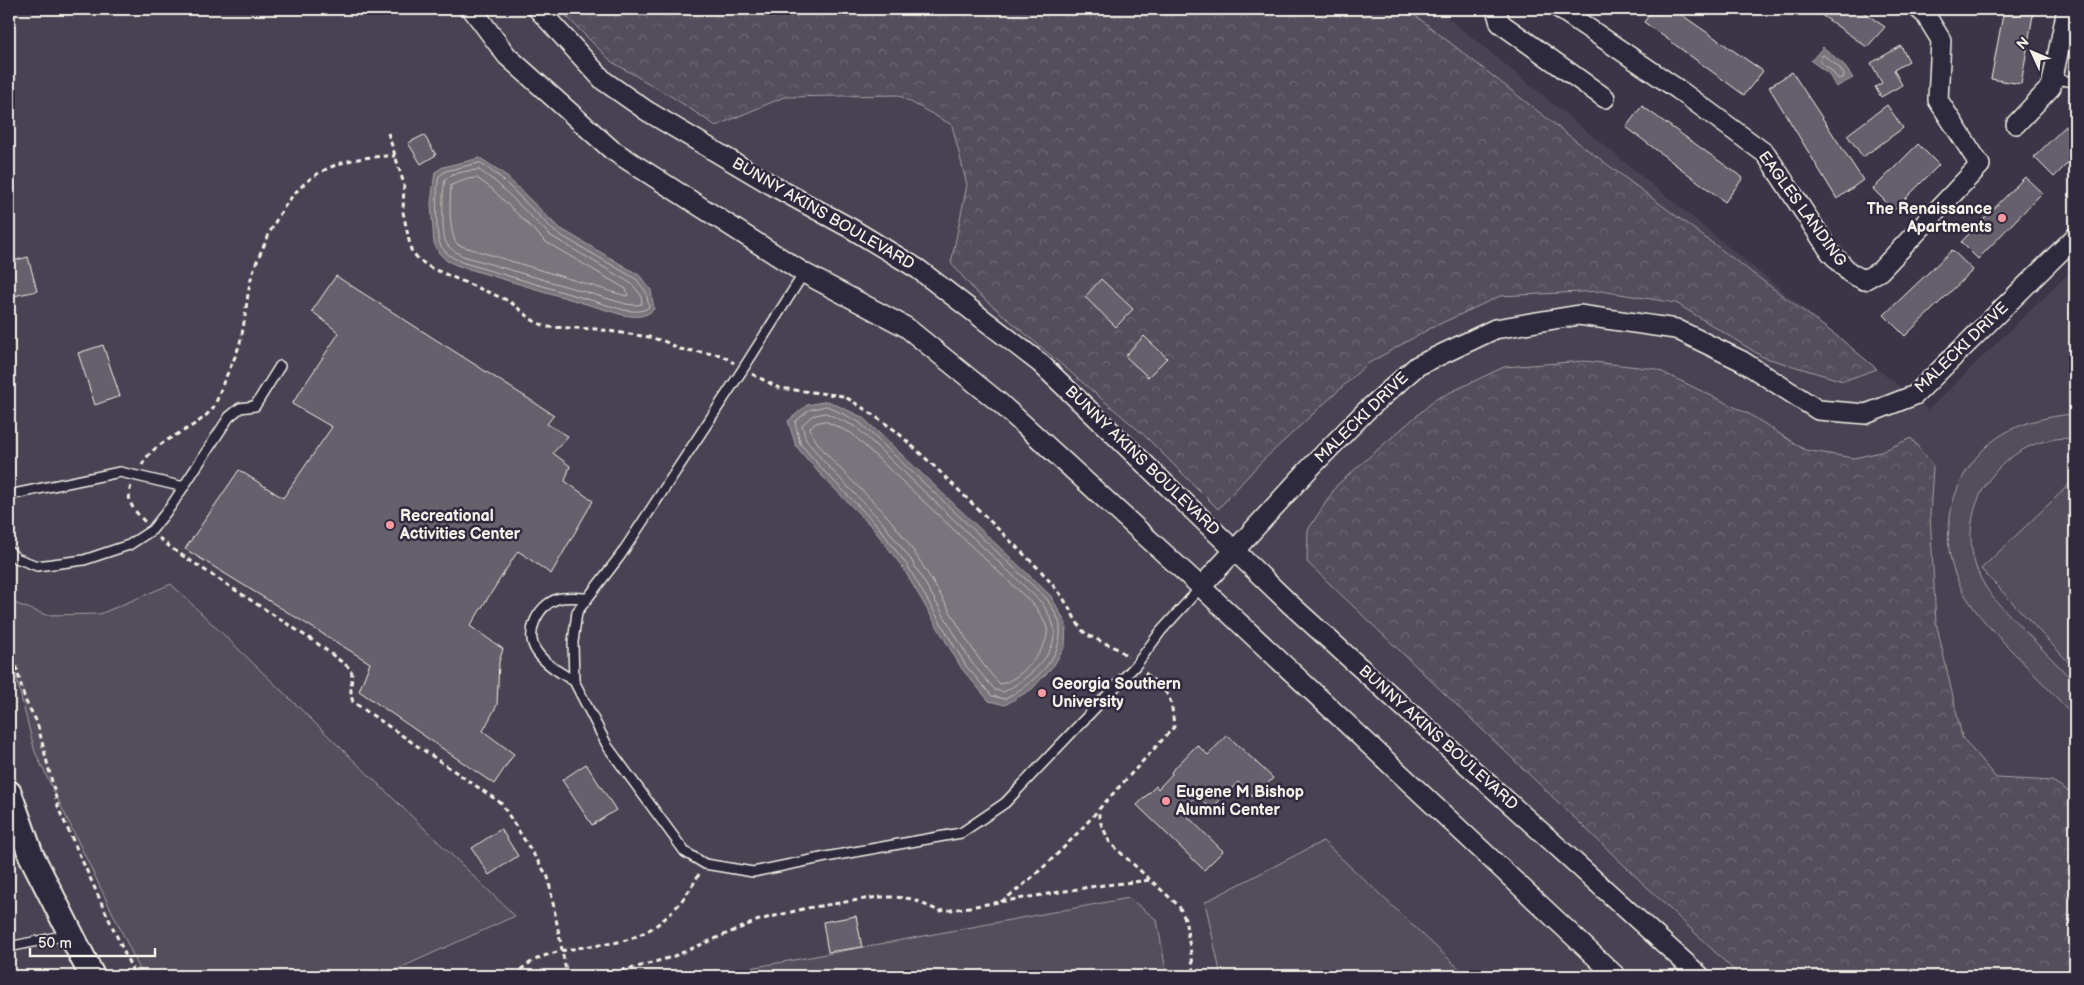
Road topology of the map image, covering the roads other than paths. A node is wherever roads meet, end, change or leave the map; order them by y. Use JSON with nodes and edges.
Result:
{"nodes":[{"id":1,"x":472,"y":9,"type":"edge"},
{"id":2,"x":538,"y":9,"type":"edge"},
{"id":3,"x":1496,"y":9,"type":"edge"},
{"id":4,"x":1560,"y":9,"type":"edge"},
{"id":5,"x":1919,"y":9,"type":"edge"},
{"id":6,"x":2067,"y":9,"type":"edge"},
{"id":7,"x":2052,"y":79,"type":"junction"},
{"id":8,"x":2075,"y":82,"type":"edge"},
{"id":9,"x":1605,"y":98,"type":"dead end"},
{"id":10,"x":2016,"y":124,"type":"dead end"},
{"id":11,"x":2075,"y":237,"type":"edge"},
{"id":12,"x":804,"y":273,"type":"junction"},
{"id":13,"x":280,"y":366,"type":"dead end"},
{"id":14,"x":184,"y":487,"type":"junction"},
{"id":15,"x":9,"y":495,"type":"edge"},
{"id":16,"x":1235,"y":550,"type":"junction"},
{"id":17,"x":9,"y":551,"type":"edge"},
{"id":18,"x":1201,"y":587,"type":"junction"},
{"id":19,"x":588,"y":598,"type":"junction"},
{"id":20,"x":574,"y":681,"type":"junction"},
{"id":21,"x":9,"y":793,"type":"edge"},
{"id":22,"x":71,"y":934,"type":"junction"},
{"id":23,"x":9,"y":947,"type":"edge"},
{"id":24,"x":92,"y":976,"type":"edge"},
{"id":25,"x":1616,"y":976,"type":"edge"},
{"id":26,"x":1700,"y":976,"type":"edge"}],
"edges":[{"from":1,"to":12,"type":"street"},
{"from":2,"to":16,"type":"street","name":"BUNNY AKINS BOULEVARD"},
{"from":3,"to":9,"type":"street"},
{"from":4,"to":5,"type":"street","name":"EAGLES LANDING"},
{"from":6,"to":7,"type":"street"},
{"from":7,"to":8,"type":"lane"},
{"from":7,"to":10,"type":"street"},
{"from":11,"to":16,"type":"street","name":"MALECKI DRIVE"},
{"from":12,"to":18,"type":"street"},
{"from":12,"to":19,"type":"lane"},
{"from":13,"to":14,"type":"lane"},
{"from":14,"to":15,"type":"lane"},
{"from":14,"to":17,"type":"lane"},
{"from":16,"to":18,"type":"street","name":"MALECKI DRIVE"},
{"from":16,"to":26,"type":"street","name":"BUNNY AKINS BOULEVARD"},
{"from":18,"to":20,"type":"lane"},
{"from":18,"to":25,"type":"street"},
{"from":19,"to":20,"type":"lane"},
{"from":19,"to":20,"type":"lane"},
{"from":21,"to":22,"type":"street"},
{"from":22,"to":23,"type":"lane"},
{"from":22,"to":24,"type":"street"}]}
